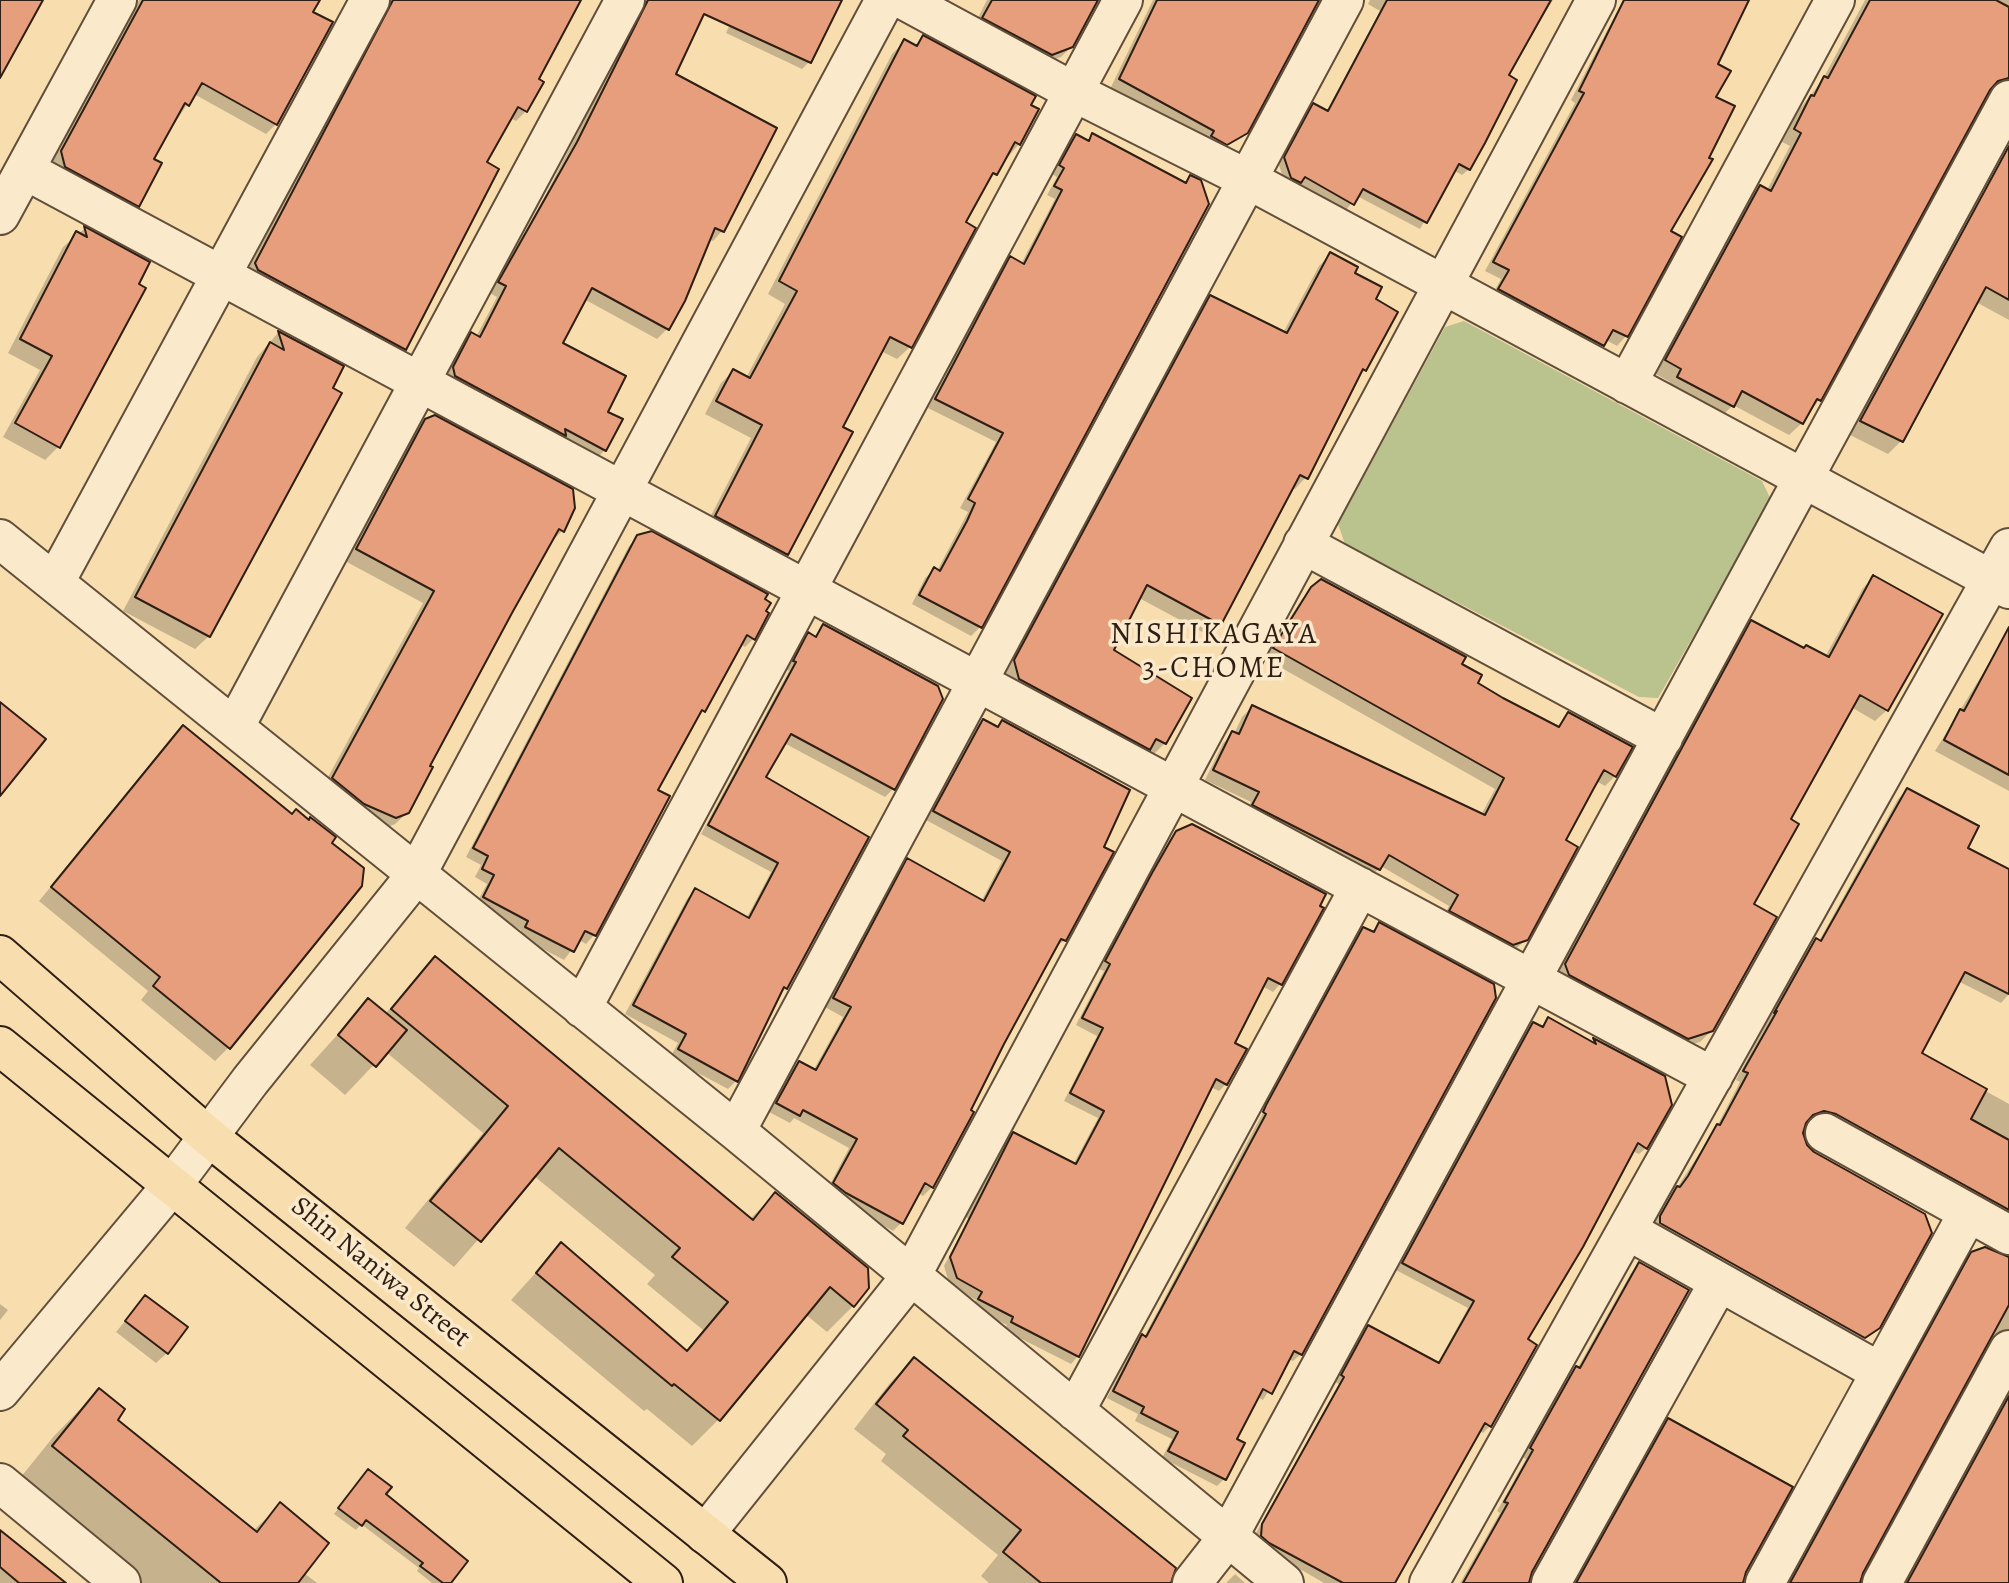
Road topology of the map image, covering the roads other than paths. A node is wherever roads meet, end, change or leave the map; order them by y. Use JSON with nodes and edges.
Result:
{"nodes":[{"id":1,"x":117,"y":0,"type":"edge"},
{"id":2,"x":370,"y":0,"type":"edge"},
{"id":3,"x":625,"y":0,"type":"edge"},
{"id":4,"x":885,"y":0,"type":"edge"},
{"id":5,"x":904,"y":0,"type":"edge"},
{"id":6,"x":1123,"y":0,"type":"edge"},
{"id":7,"x":1344,"y":0,"type":"edge"},
{"id":8,"x":1596,"y":0,"type":"edge"},
{"id":9,"x":1835,"y":0,"type":"edge"},
{"id":10,"x":1073,"y":92,"type":"junction"},
{"id":11,"x":2009,"y":100,"type":"edge"},
{"id":12,"x":25,"y":170,"type":"junction"},
{"id":13,"x":1249,"y":180,"type":"junction"},
{"id":14,"x":0,"y":215,"type":"edge"},
{"id":15,"x":220,"y":276,"type":"junction"},
{"id":16,"x":1442,"y":285,"type":"junction"},
{"id":17,"x":419,"y":384,"type":"junction"},
{"id":18,"x":1626,"y":384,"type":"junction"},
{"id":19,"x":1803,"y":480,"type":"junction"},
{"id":20,"x":624,"y":492,"type":"junction"},
{"id":21,"x":0,"y":539,"type":"edge"},
{"id":22,"x":1303,"y":544,"type":"junction"},
{"id":23,"x":2003,"y":572,"type":"edge"},
{"id":24,"x":55,"y":582,"type":"junction"},
{"id":25,"x":806,"y":590,"type":"junction"},
{"id":26,"x":976,"y":680,"type":"junction"},
{"id":27,"x":235,"y":726,"type":"junction"},
{"id":28,"x":1663,"y":738,"type":"junction"},
{"id":29,"x":1174,"y":786,"type":"junction"},
{"id":30,"x":416,"y":876,"type":"junction"},
{"id":31,"x":1360,"y":887,"type":"junction"},
{"id":32,"x":0,"y":955,"type":"edge"},
{"id":33,"x":1529,"y":979,"type":"junction"},
{"id":34,"x":582,"y":1008,"type":"junction"},
{"id":35,"x":0,"y":1046,"type":"edge"},
{"id":36,"x":1713,"y":1077,"type":"junction"},
{"id":37,"x":736,"y":1131,"type":"junction"},
{"id":38,"x":1825,"y":1133,"type":"dead end"},
{"id":39,"x":209,"y":1137,"type":"junction"},
{"id":40,"x":173,"y":1184,"type":"junction"},
{"id":41,"x":1968,"y":1213,"type":"junction"},
{"id":42,"x":1627,"y":1230,"type":"junction"},
{"id":43,"x":2009,"y":1235,"type":"edge"},
{"id":44,"x":911,"y":1276,"type":"junction"},
{"id":45,"x":1719,"y":1282,"type":"junction"},
{"id":46,"x":2009,"y":1350,"type":"edge"},
{"id":47,"x":1880,"y":1372,"type":"junction"},
{"id":48,"x":0,"y":1391,"type":"edge"},
{"id":49,"x":1075,"y":1411,"type":"junction"},
{"id":50,"x":0,"y":1483,"type":"edge"},
{"id":51,"x":705,"y":1534,"type":"junction"},
{"id":52,"x":1228,"y":1537,"type":"junction"},
{"id":53,"x":121,"y":1583,"type":"edge"},
{"id":54,"x":661,"y":1583,"type":"edge"},
{"id":55,"x":767,"y":1583,"type":"edge"},
{"id":56,"x":1192,"y":1583,"type":"edge"},
{"id":57,"x":1284,"y":1583,"type":"edge"},
{"id":58,"x":1429,"y":1583,"type":"edge"},
{"id":59,"x":1551,"y":1583,"type":"edge"},
{"id":60,"x":1765,"y":1583,"type":"edge"},
{"id":61,"x":1882,"y":1583,"type":"edge"}],
"edges":[{"from":1,"to":12,"type":"street"},
{"from":2,"to":15,"type":"street"},
{"from":3,"to":17,"type":"street"},
{"from":4,"to":20,"type":"street"},
{"from":5,"to":10,"type":"street"},
{"from":6,"to":10,"type":"street"},
{"from":7,"to":13,"type":"street"},
{"from":8,"to":16,"type":"street"},
{"from":9,"to":18,"type":"street"},
{"from":10,"to":13,"type":"street"},
{"from":10,"to":25,"type":"street"},
{"from":11,"to":19,"type":"street"},
{"from":12,"to":14,"type":"street"},
{"from":12,"to":15,"type":"street"},
{"from":13,"to":16,"type":"street"},
{"from":13,"to":26,"type":"street"},
{"from":15,"to":17,"type":"street"},
{"from":15,"to":24,"type":"street"},
{"from":16,"to":18,"type":"street"},
{"from":16,"to":22,"type":"street"},
{"from":17,"to":20,"type":"street"},
{"from":17,"to":27,"type":"street"},
{"from":18,"to":19,"type":"street"},
{"from":19,"to":23,"type":"street"},
{"from":19,"to":28,"type":"street"},
{"from":20,"to":25,"type":"street"},
{"from":20,"to":30,"type":"street"},
{"from":21,"to":24,"type":"street"},
{"from":22,"to":28,"type":"street"},
{"from":22,"to":29,"type":"street"},
{"from":23,"to":36,"type":"street"},
{"from":24,"to":27,"type":"street"},
{"from":25,"to":26,"type":"street"},
{"from":25,"to":34,"type":"street"},
{"from":26,"to":29,"type":"street"},
{"from":26,"to":37,"type":"street"},
{"from":27,"to":30,"type":"street"},
{"from":28,"to":33,"type":"street"},
{"from":29,"to":31,"type":"street"},
{"from":29,"to":44,"type":"street"},
{"from":30,"to":34,"type":"street"},
{"from":30,"to":39,"type":"street"},
{"from":31,"to":33,"type":"street"},
{"from":31,"to":49,"type":"street"},
{"from":32,"to":39,"type":"main road","name":"Shin Naniwa Street"},
{"from":33,"to":36,"type":"street"},
{"from":33,"to":52,"type":"street"},
{"from":34,"to":37,"type":"street"},
{"from":35,"to":40,"type":"main road"},
{"from":36,"to":42,"type":"street"},
{"from":37,"to":44,"type":"street"},
{"from":38,"to":41,"type":"street"},
{"from":39,"to":40,"type":"street"},
{"from":39,"to":51,"type":"main road","name":"Shin Naniwa Street"},
{"from":40,"to":48,"type":"street"},
{"from":40,"to":54,"type":"main road"},
{"from":41,"to":43,"type":"street"},
{"from":41,"to":47,"type":"street"},
{"from":42,"to":45,"type":"street"},
{"from":42,"to":58,"type":"street"},
{"from":44,"to":49,"type":"street"},
{"from":44,"to":51,"type":"street"},
{"from":45,"to":47,"type":"street"},
{"from":45,"to":59,"type":"street"},
{"from":46,"to":61,"type":"street"},
{"from":47,"to":60,"type":"street"},
{"from":49,"to":52,"type":"street"},
{"from":50,"to":53,"type":"street"},
{"from":51,"to":55,"type":"main road","name":"Shin Naniwa Street"},
{"from":52,"to":56,"type":"street"},
{"from":52,"to":57,"type":"street"}]}
